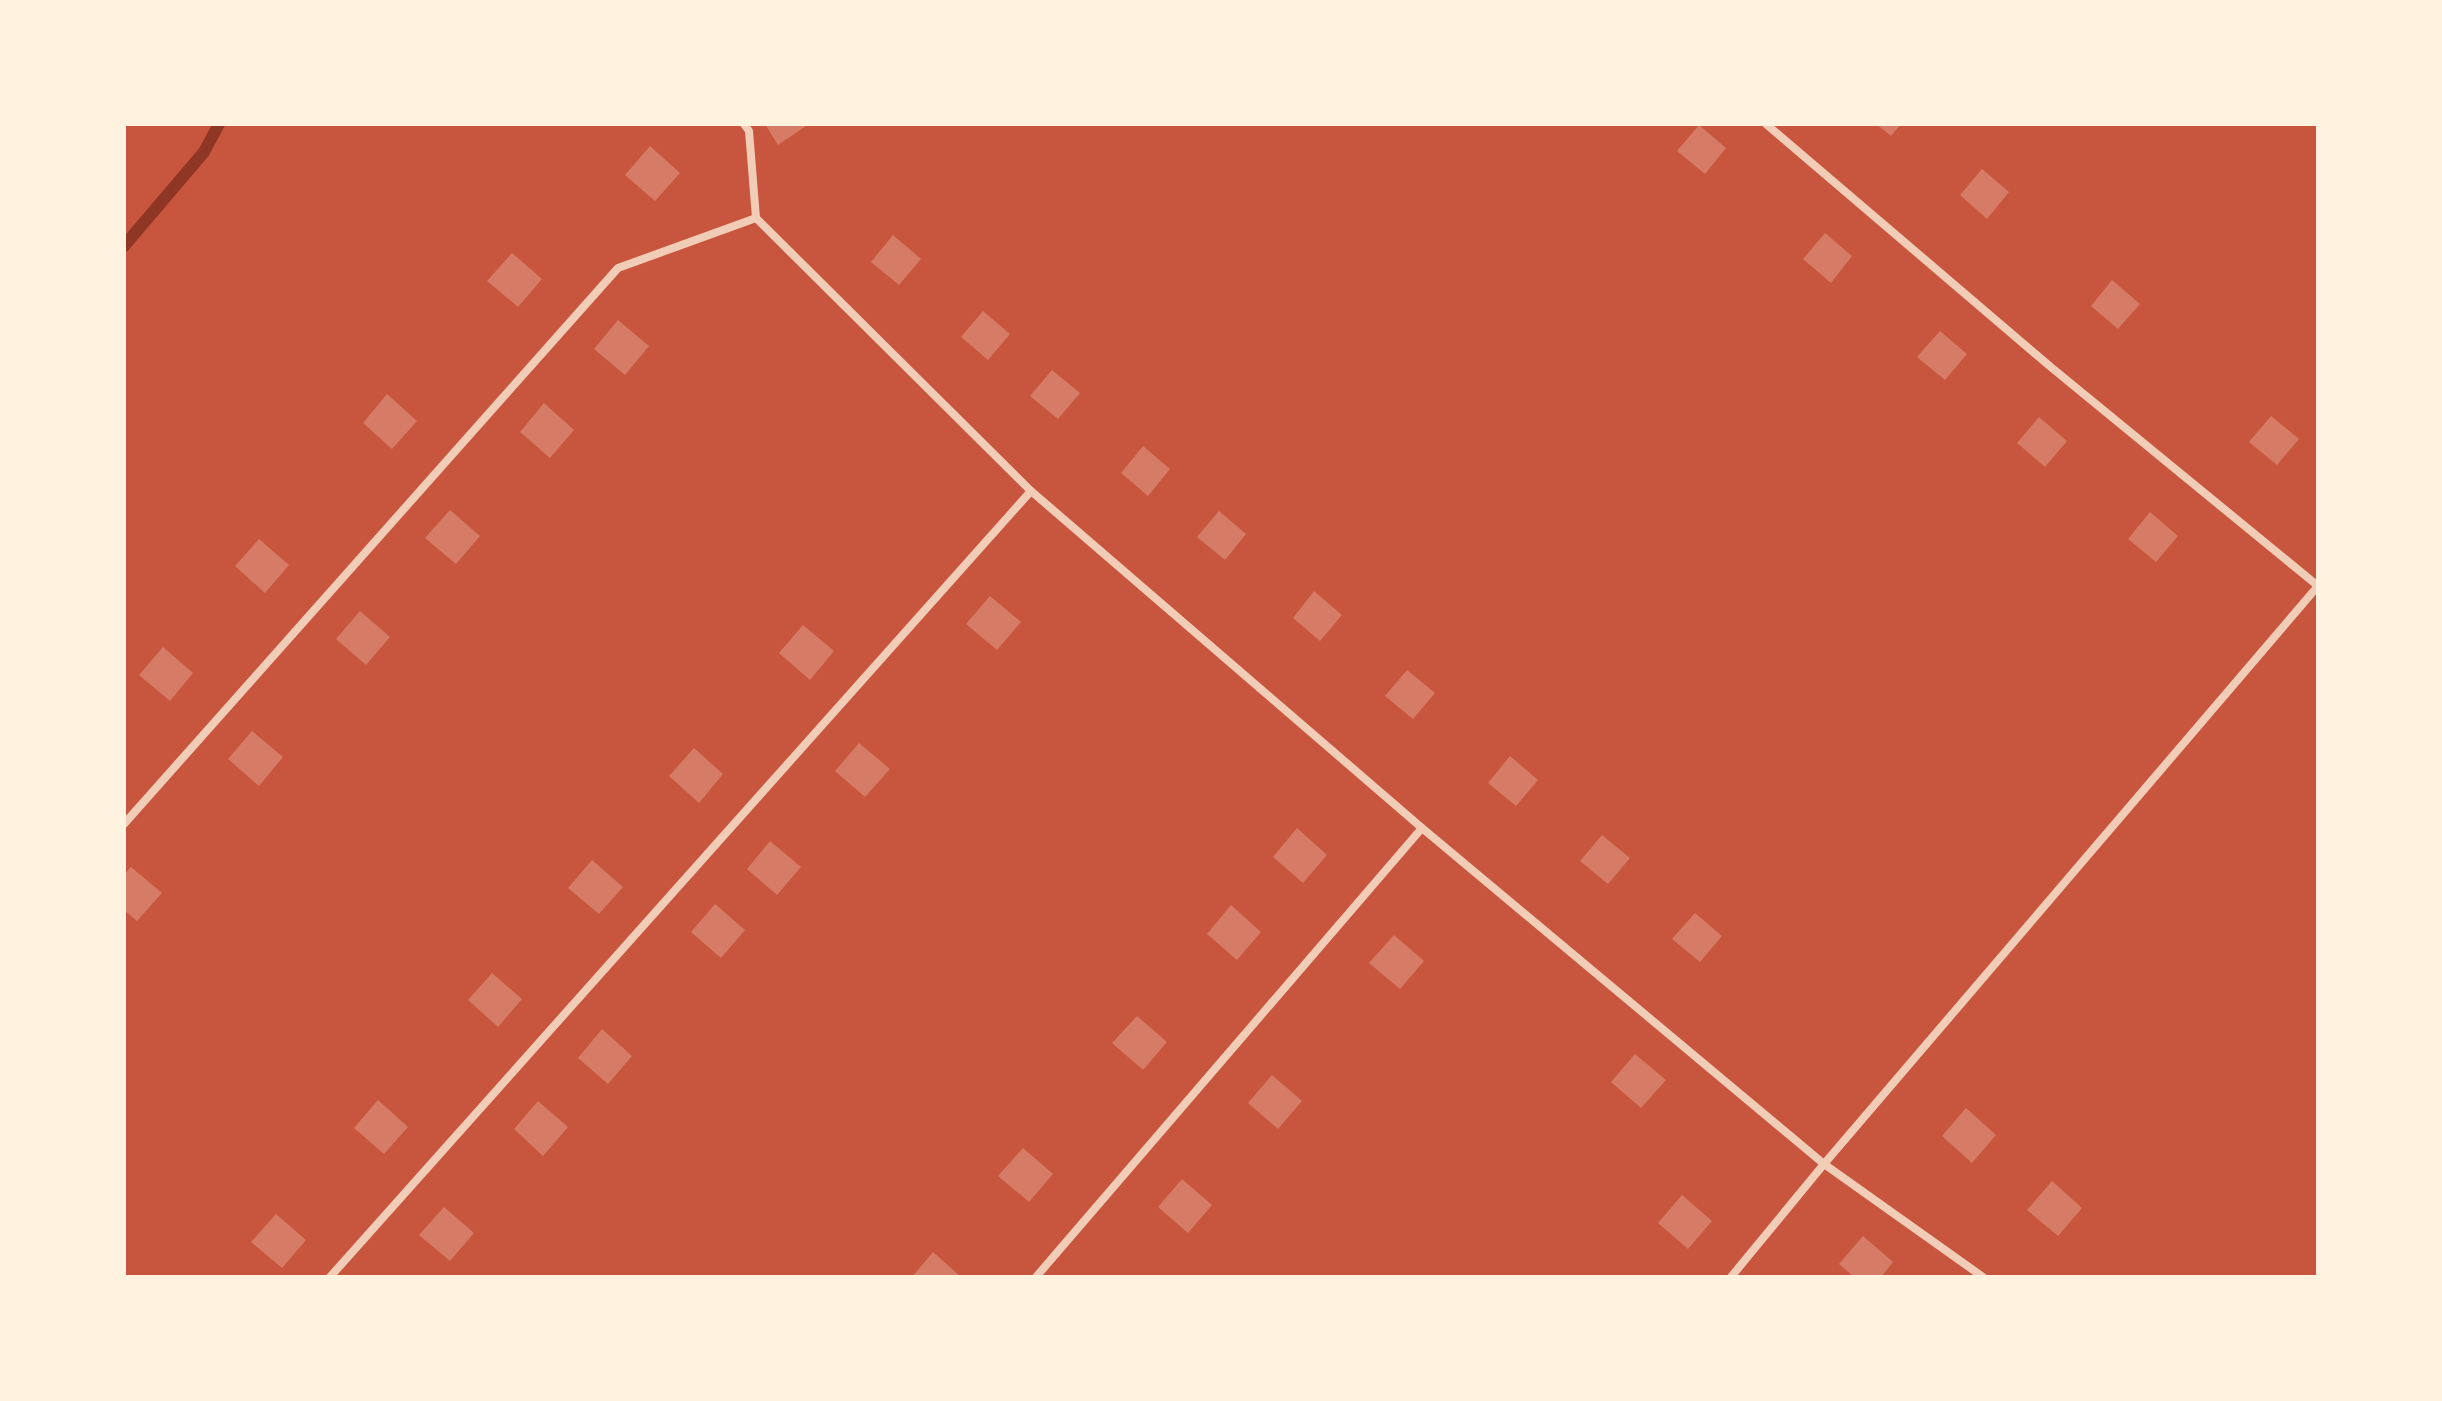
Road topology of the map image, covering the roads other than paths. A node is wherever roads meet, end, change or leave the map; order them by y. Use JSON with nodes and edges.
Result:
{"nodes":[{"id":1,"x":744,"y":124,"type":"edge"},
{"id":2,"x":1766,"y":124,"type":"edge"},
{"id":3,"x":756,"y":218,"type":"junction"},
{"id":4,"x":1031,"y":491,"type":"junction"},
{"id":5,"x":2318,"y":586,"type":"edge"},
{"id":6,"x":124,"y":824,"type":"edge"},
{"id":7,"x":1422,"y":828,"type":"junction"},
{"id":8,"x":1824,"y":1164,"type":"junction"},
{"id":9,"x":330,"y":1277,"type":"edge"},
{"id":10,"x":1036,"y":1277,"type":"edge"},
{"id":11,"x":1731,"y":1277,"type":"edge"},
{"id":12,"x":1983,"y":1277,"type":"edge"}],
"edges":[{"from":1,"to":3,"type":"street"},
{"from":2,"to":5,"type":"street"},
{"from":3,"to":4,"type":"street"},
{"from":3,"to":6,"type":"street"},
{"from":4,"to":7,"type":"street"},
{"from":4,"to":9,"type":"street"},
{"from":5,"to":8,"type":"street"},
{"from":7,"to":8,"type":"street"},
{"from":7,"to":10,"type":"street"},
{"from":8,"to":11,"type":"street"},
{"from":8,"to":12,"type":"street"}]}
